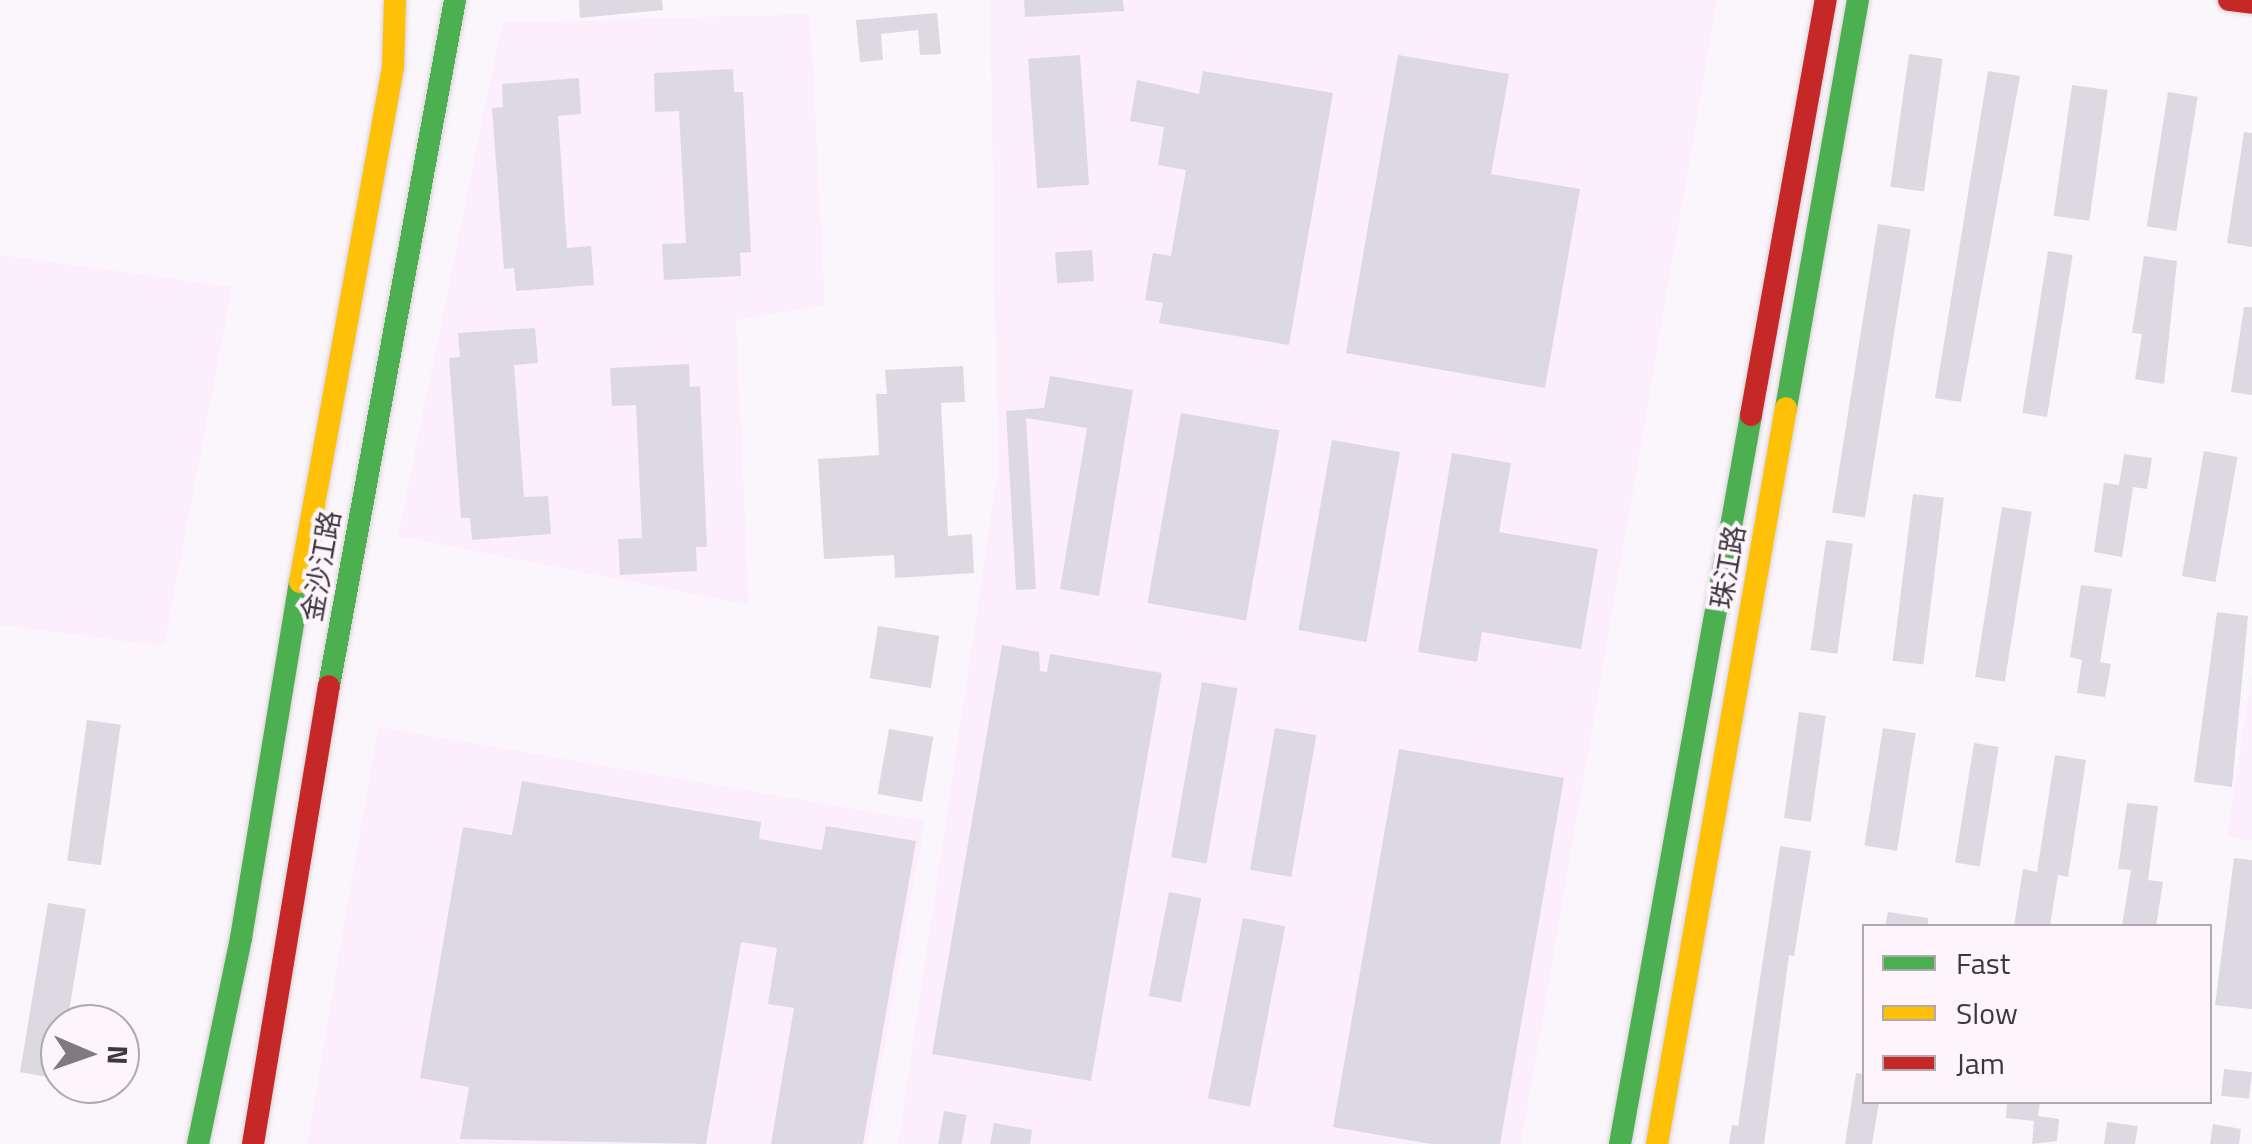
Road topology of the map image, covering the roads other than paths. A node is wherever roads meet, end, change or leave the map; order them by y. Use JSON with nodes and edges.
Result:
{"nodes":[{"id":1,"x":395,"y":0,"type":"edge"},
{"id":2,"x":455,"y":0,"type":"edge"},
{"id":3,"x":1826,"y":0,"type":"edge"},
{"id":4,"x":1858,"y":0,"type":"edge"},
{"id":5,"x":2229,"y":0,"type":"edge"},
{"id":6,"x":2252,"y":4,"type":"edge"},
{"id":7,"x":198,"y":1144,"type":"edge"},
{"id":8,"x":253,"y":1144,"type":"edge"},
{"id":9,"x":1620,"y":1144,"type":"edge"},
{"id":10,"x":1656,"y":1144,"type":"edge"}],
"edges":[{"from":1,"to":7,"type":"main road","name":"金沙江路"},
{"from":2,"to":8,"type":"main road","name":"金沙江路"},
{"from":3,"to":9,"type":"main road"},
{"from":4,"to":10,"type":"main road","name":"珠江路"},
{"from":5,"to":6,"type":"main road"}]}
